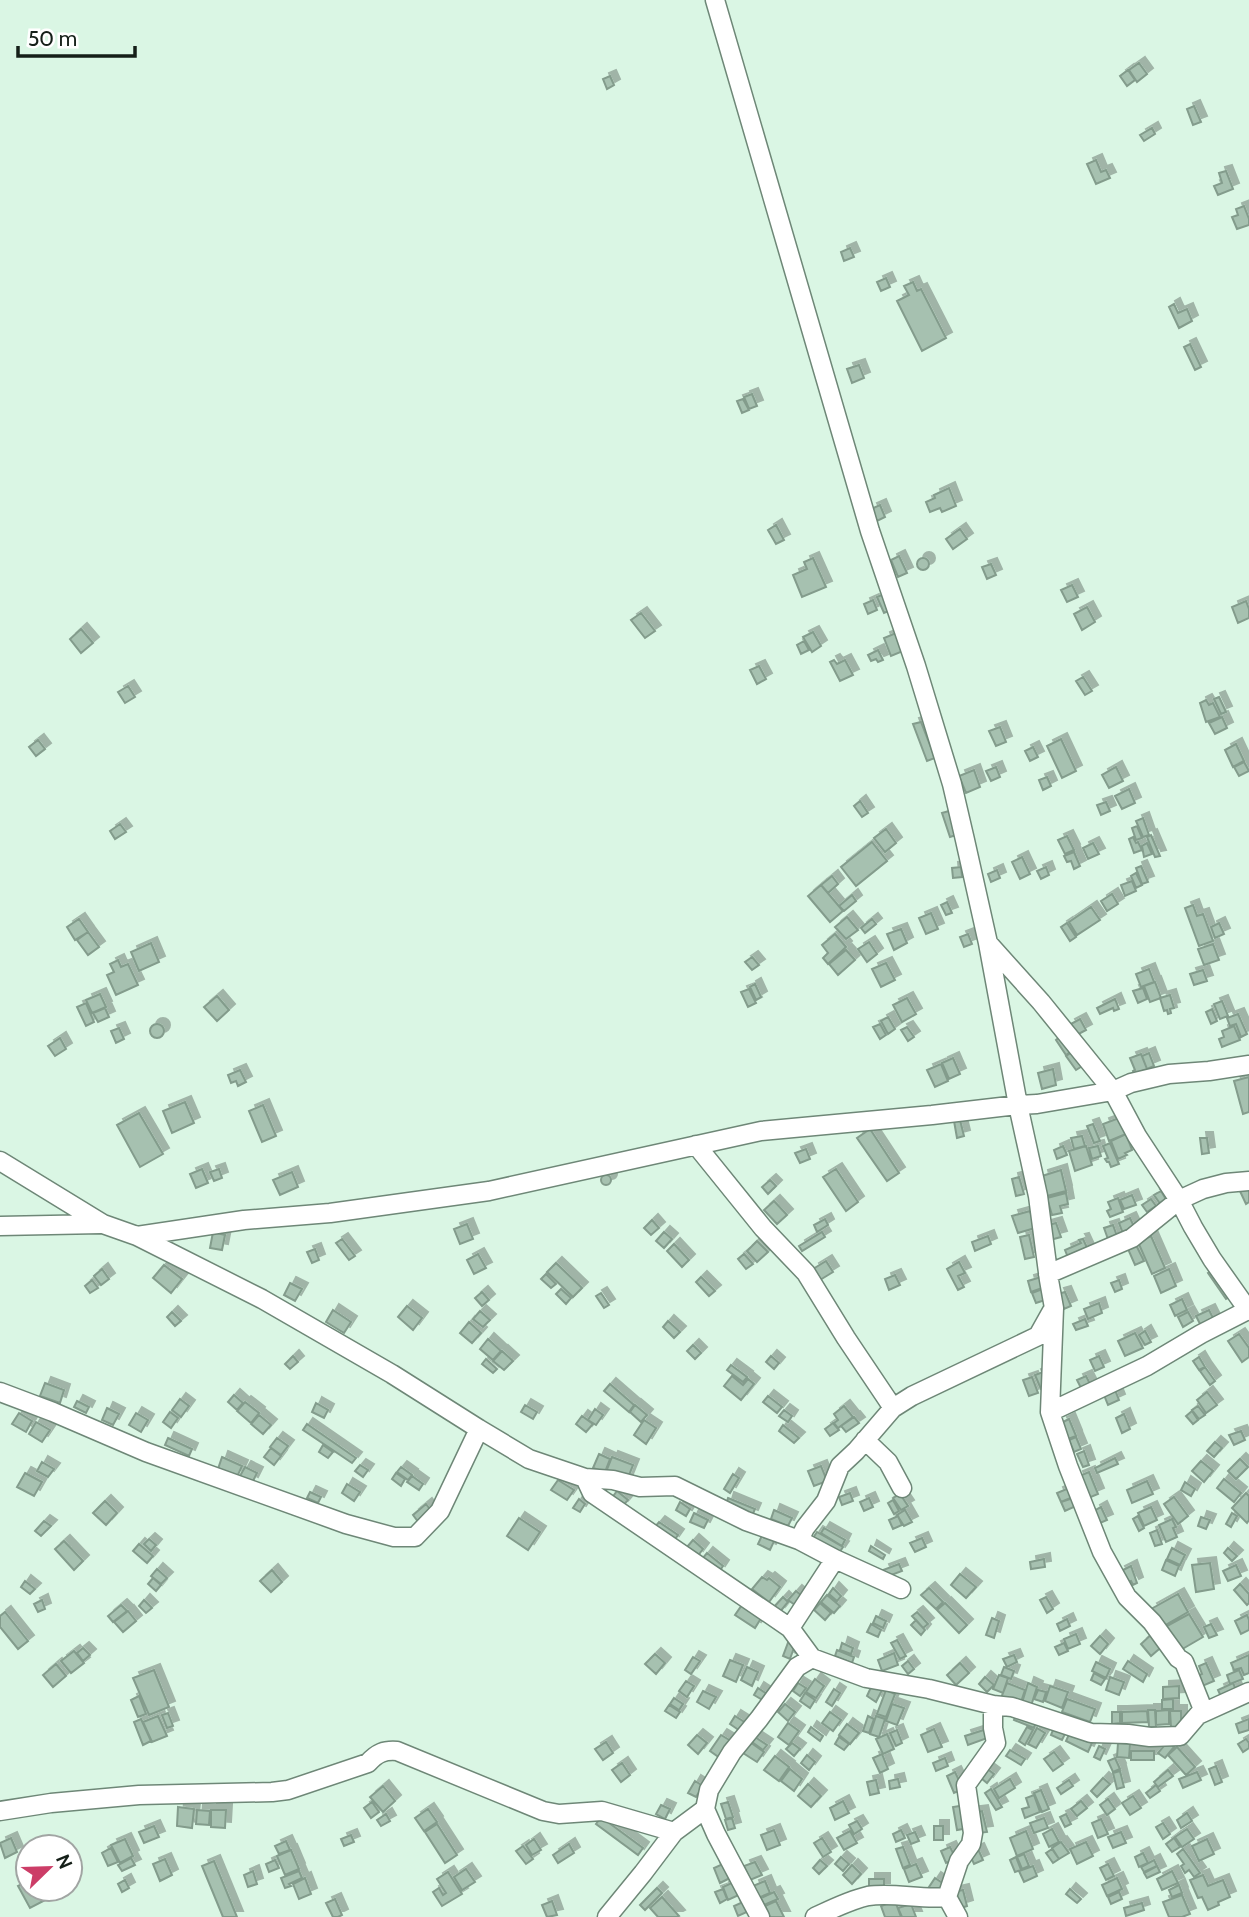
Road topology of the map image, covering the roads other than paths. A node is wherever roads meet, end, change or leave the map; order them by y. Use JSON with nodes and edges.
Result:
{"nodes":[{"id":1,"x":715,"y":0,"type":"edge"},
{"id":2,"x":988,"y":943,"type":"junction"},
{"id":3,"x":1249,"y":1065,"type":"edge"},
{"id":4,"x":1113,"y":1091,"type":"junction"},
{"id":5,"x":1018,"y":1104,"type":"junction"},
{"id":6,"x":696,"y":1145,"type":"junction"},
{"id":7,"x":0,"y":1161,"type":"edge"},
{"id":8,"x":1249,"y":1181,"type":"edge"},
{"id":9,"x":1180,"y":1200,"type":"junction"},
{"id":10,"x":103,"y":1224,"type":"junction"},
{"id":11,"x":0,"y":1226,"type":"edge"},
{"id":12,"x":137,"y":1236,"type":"junction"},
{"id":13,"x":1048,"y":1274,"type":"junction"},
{"id":14,"x":1054,"y":1308,"type":"junction"},
{"id":15,"x":1249,"y":1310,"type":"edge"},
{"id":16,"x":0,"y":1392,"type":"edge"},
{"id":17,"x":893,"y":1408,"type":"junction"},
{"id":18,"x":1050,"y":1412,"type":"junction"},
{"id":19,"x":479,"y":1429,"type":"junction"},
{"id":20,"x":865,"y":1440,"type":"junction"},
{"id":21,"x":585,"y":1478,"type":"junction"},
{"id":22,"x":902,"y":1488,"type":"dead end"},
{"id":23,"x":799,"y":1540,"type":"junction"},
{"id":24,"x":835,"y":1559,"type":"junction"},
{"id":25,"x":901,"y":1590,"type":"dead end"},
{"id":26,"x":790,"y":1628,"type":"junction"},
{"id":27,"x":812,"y":1658,"type":"junction"},
{"id":28,"x":1249,"y":1692,"type":"edge"},
{"id":29,"x":993,"y":1705,"type":"junction"},
{"id":30,"x":1204,"y":1712,"type":"junction"},
{"id":31,"x":705,"y":1809,"type":"junction"},
{"id":32,"x":0,"y":1811,"type":"edge"},
{"id":33,"x":674,"y":1832,"type":"junction"},
{"id":34,"x":947,"y":1897,"type":"junction"},
{"id":35,"x":607,"y":1917,"type":"edge"},
{"id":36,"x":760,"y":1917,"type":"edge"},
{"id":37,"x":815,"y":1917,"type":"edge"},
{"id":38,"x":958,"y":1917,"type":"edge"}],
"edges":[{"from":1,"to":2,"type":"street"},
{"from":2,"to":4,"type":"street"},
{"from":2,"to":5,"type":"street"},
{"from":3,"to":4,"type":"street"},
{"from":4,"to":5,"type":"street"},
{"from":4,"to":9,"type":"street"},
{"from":5,"to":6,"type":"street"},
{"from":5,"to":13,"type":"street"},
{"from":6,"to":12,"type":"street"},
{"from":6,"to":17,"type":"street"},
{"from":7,"to":10,"type":"street"},
{"from":8,"to":9,"type":"street"},
{"from":9,"to":13,"type":"street"},
{"from":9,"to":15,"type":"street"},
{"from":10,"to":11,"type":"street"},
{"from":10,"to":12,"type":"street"},
{"from":12,"to":19,"type":"street"},
{"from":13,"to":14,"type":"street"},
{"from":14,"to":17,"type":"street"},
{"from":14,"to":18,"type":"street"},
{"from":15,"to":18,"type":"street"},
{"from":16,"to":19,"type":"street"},
{"from":17,"to":20,"type":"street"},
{"from":18,"to":30,"type":"street"},
{"from":19,"to":21,"type":"street"},
{"from":20,"to":22,"type":"street"},
{"from":20,"to":23,"type":"street"},
{"from":21,"to":23,"type":"street"},
{"from":21,"to":26,"type":"street"},
{"from":23,"to":24,"type":"street"},
{"from":24,"to":25,"type":"street"},
{"from":24,"to":26,"type":"street"},
{"from":26,"to":27,"type":"street"},
{"from":27,"to":29,"type":"street"},
{"from":27,"to":31,"type":"street"},
{"from":28,"to":30,"type":"street"},
{"from":29,"to":30,"type":"street"},
{"from":29,"to":34,"type":"street"},
{"from":31,"to":33,"type":"street"},
{"from":31,"to":36,"type":"street"},
{"from":32,"to":33,"type":"street"},
{"from":33,"to":35,"type":"street"},
{"from":34,"to":37,"type":"street"},
{"from":34,"to":38,"type":"street"}]}
